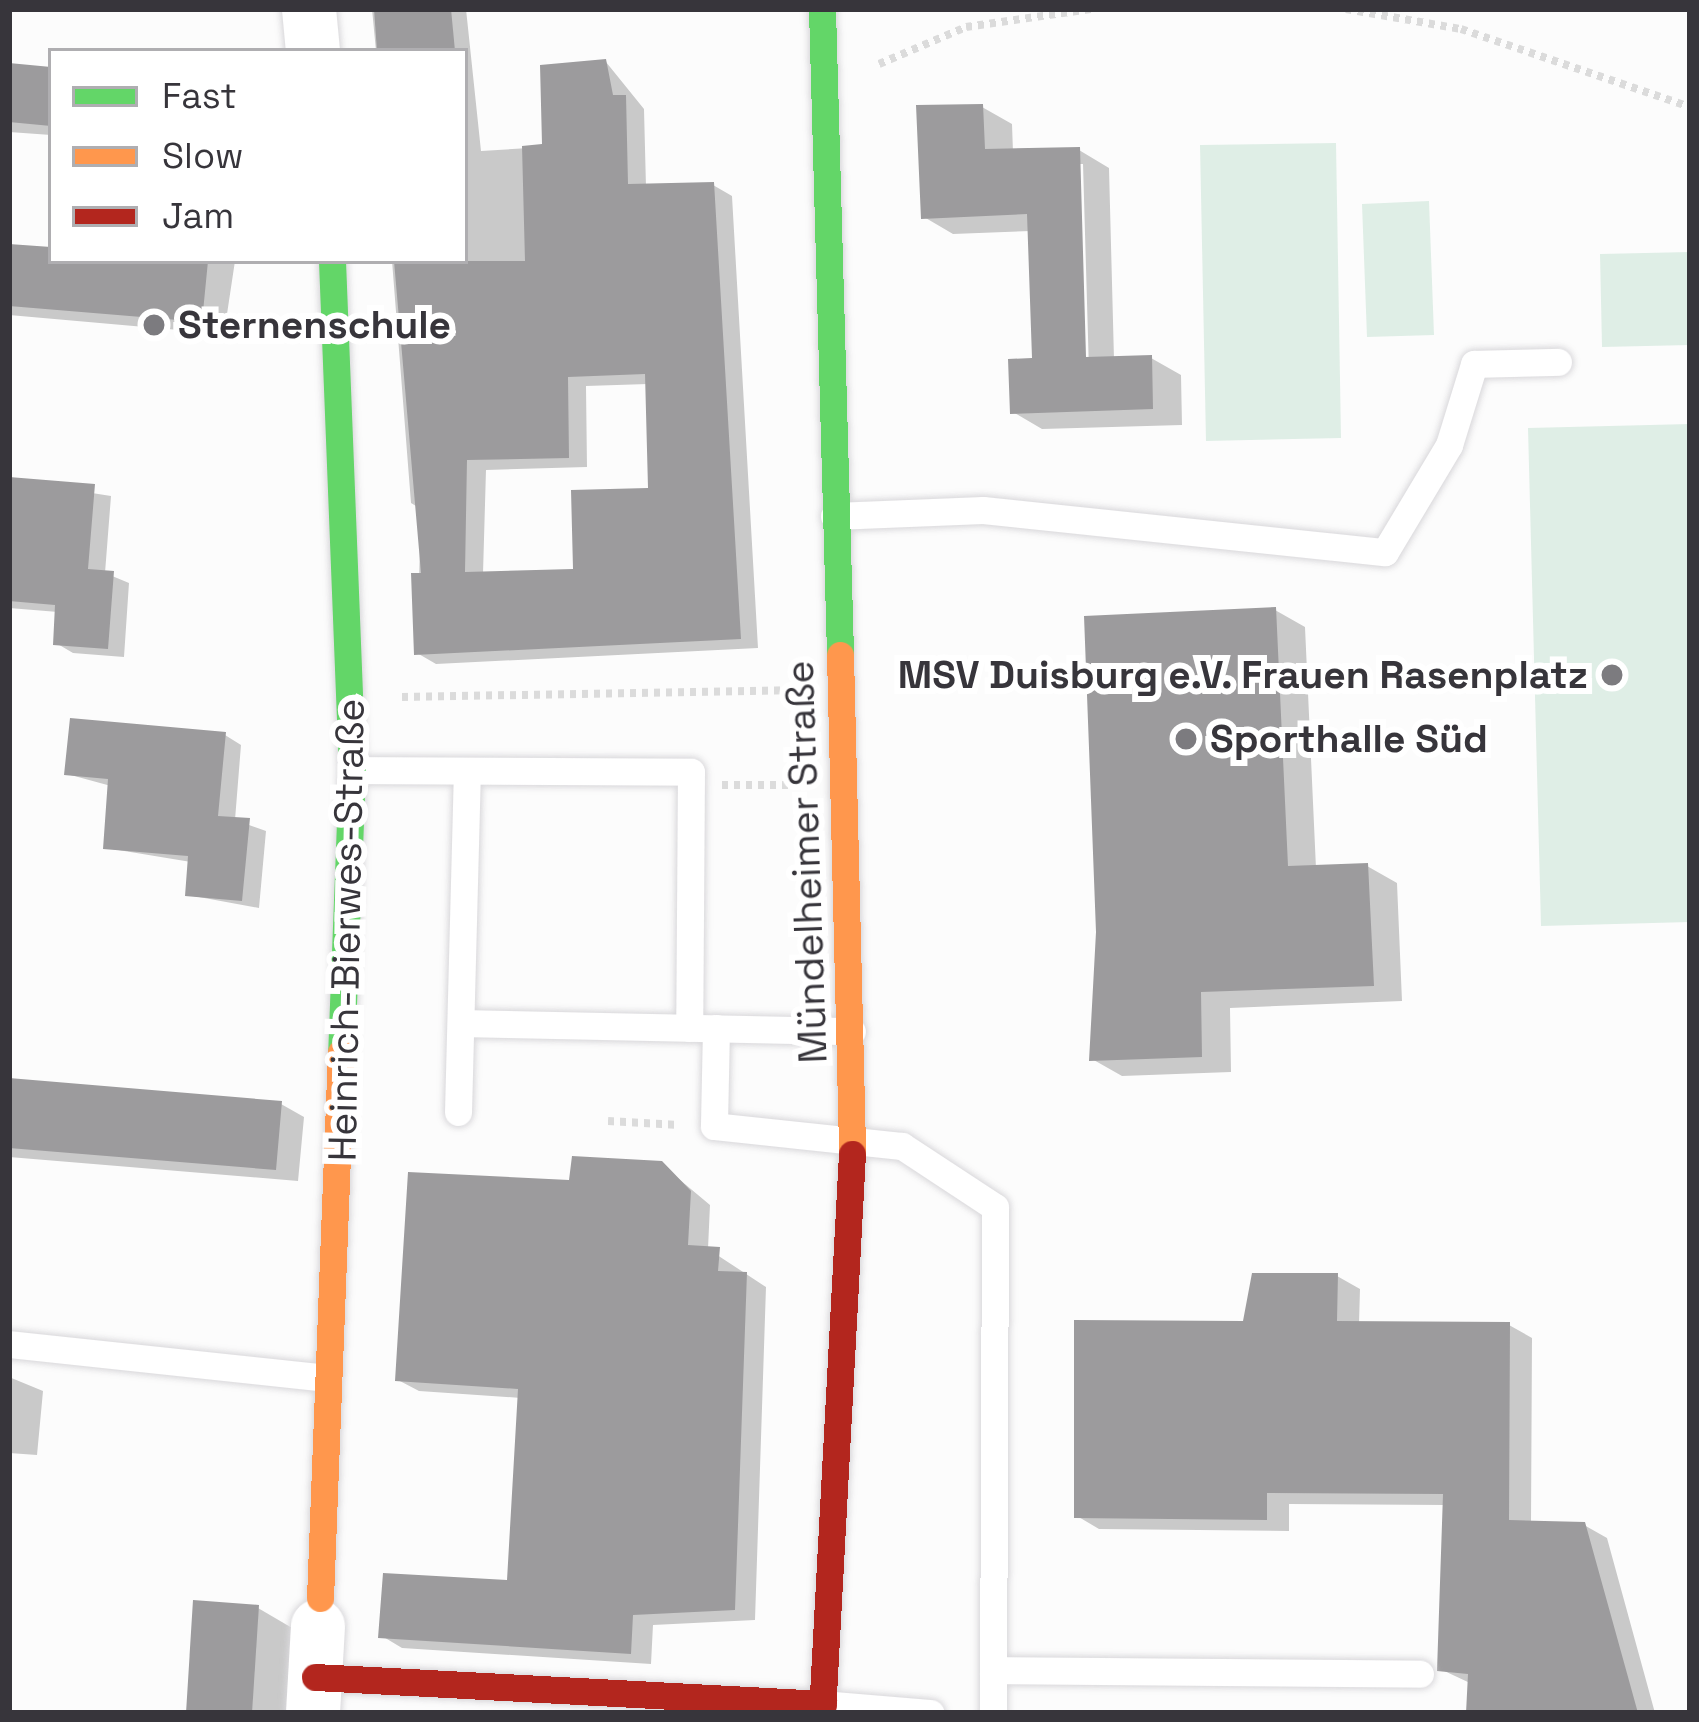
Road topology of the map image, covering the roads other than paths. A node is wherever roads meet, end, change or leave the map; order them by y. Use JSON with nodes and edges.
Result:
{"nodes":[{"id":1,"x":309,"y":9,"type":"edge"},
{"id":2,"x":822,"y":9,"type":"edge"},
{"id":3,"x":313,"y":48,"type":"edge"},
{"id":4,"x":332,"y":264,"type":"edge"},
{"id":5,"x":1558,"y":362,"type":"dead end"},
{"id":6,"x":834,"y":516,"type":"junction"},
{"id":7,"x":352,"y":770,"type":"junction"},
{"id":8,"x":467,"y":771,"type":"junction"},
{"id":9,"x":461,"y":1024,"type":"junction"},
{"id":10,"x":702,"y":1028,"type":"junction"},
{"id":11,"x":852,"y":1031,"type":"junction"},
{"id":12,"x":458,"y":1112,"type":"dead end"},
{"id":13,"x":853,"y":1134,"type":"junction"},
{"id":14,"x":9,"y":1344,"type":"edge"},
{"id":15,"x":332,"y":1378,"type":"junction"},
{"id":16,"x":317,"y":1653,"type":"edge"},
{"id":17,"x":993,"y":1670,"type":"junction"},
{"id":18,"x":1420,"y":1674,"type":"dead end"},
{"id":19,"x":510,"y":1700,"type":"edge"},
{"id":20,"x":823,"y":1709,"type":"edge"},
{"id":21,"x":931,"y":1713,"type":"edge"},
{"id":22,"x":993,"y":1713,"type":"edge"}],
"edges":[{"from":1,"to":3,"type":"street"},
{"from":2,"to":6,"type":"street","name":"Mündelheimer Straße"},
{"from":4,"to":7,"type":"street","name":"Heinrich-Bierwes-Straße"},
{"from":5,"to":6,"type":"lane"},
{"from":6,"to":11,"type":"street","name":"Mündelheimer Straße"},
{"from":7,"to":8,"type":"lane"},
{"from":7,"to":15,"type":"street","name":"Heinrich-Bierwes-Straße"},
{"from":8,"to":9,"type":"lane"},
{"from":8,"to":10,"type":"lane"},
{"from":9,"to":10,"type":"lane"},
{"from":9,"to":12,"type":"lane"},
{"from":10,"to":11,"type":"lane"},
{"from":10,"to":13,"type":"lane"},
{"from":11,"to":13,"type":"street","name":"Mündelheimer Straße"},
{"from":13,"to":17,"type":"lane"},
{"from":13,"to":20,"type":"street","name":"Mündelheimer Straße"},
{"from":14,"to":15,"type":"lane"},
{"from":15,"to":16,"type":"street","name":"Heinrich-Bierwes-Straße"},
{"from":16,"to":19,"type":"street"},
{"from":17,"to":18,"type":"lane"},
{"from":17,"to":22,"type":"lane"},
{"from":19,"to":20,"type":"street"},
{"from":20,"to":21,"type":"lane"}]}
